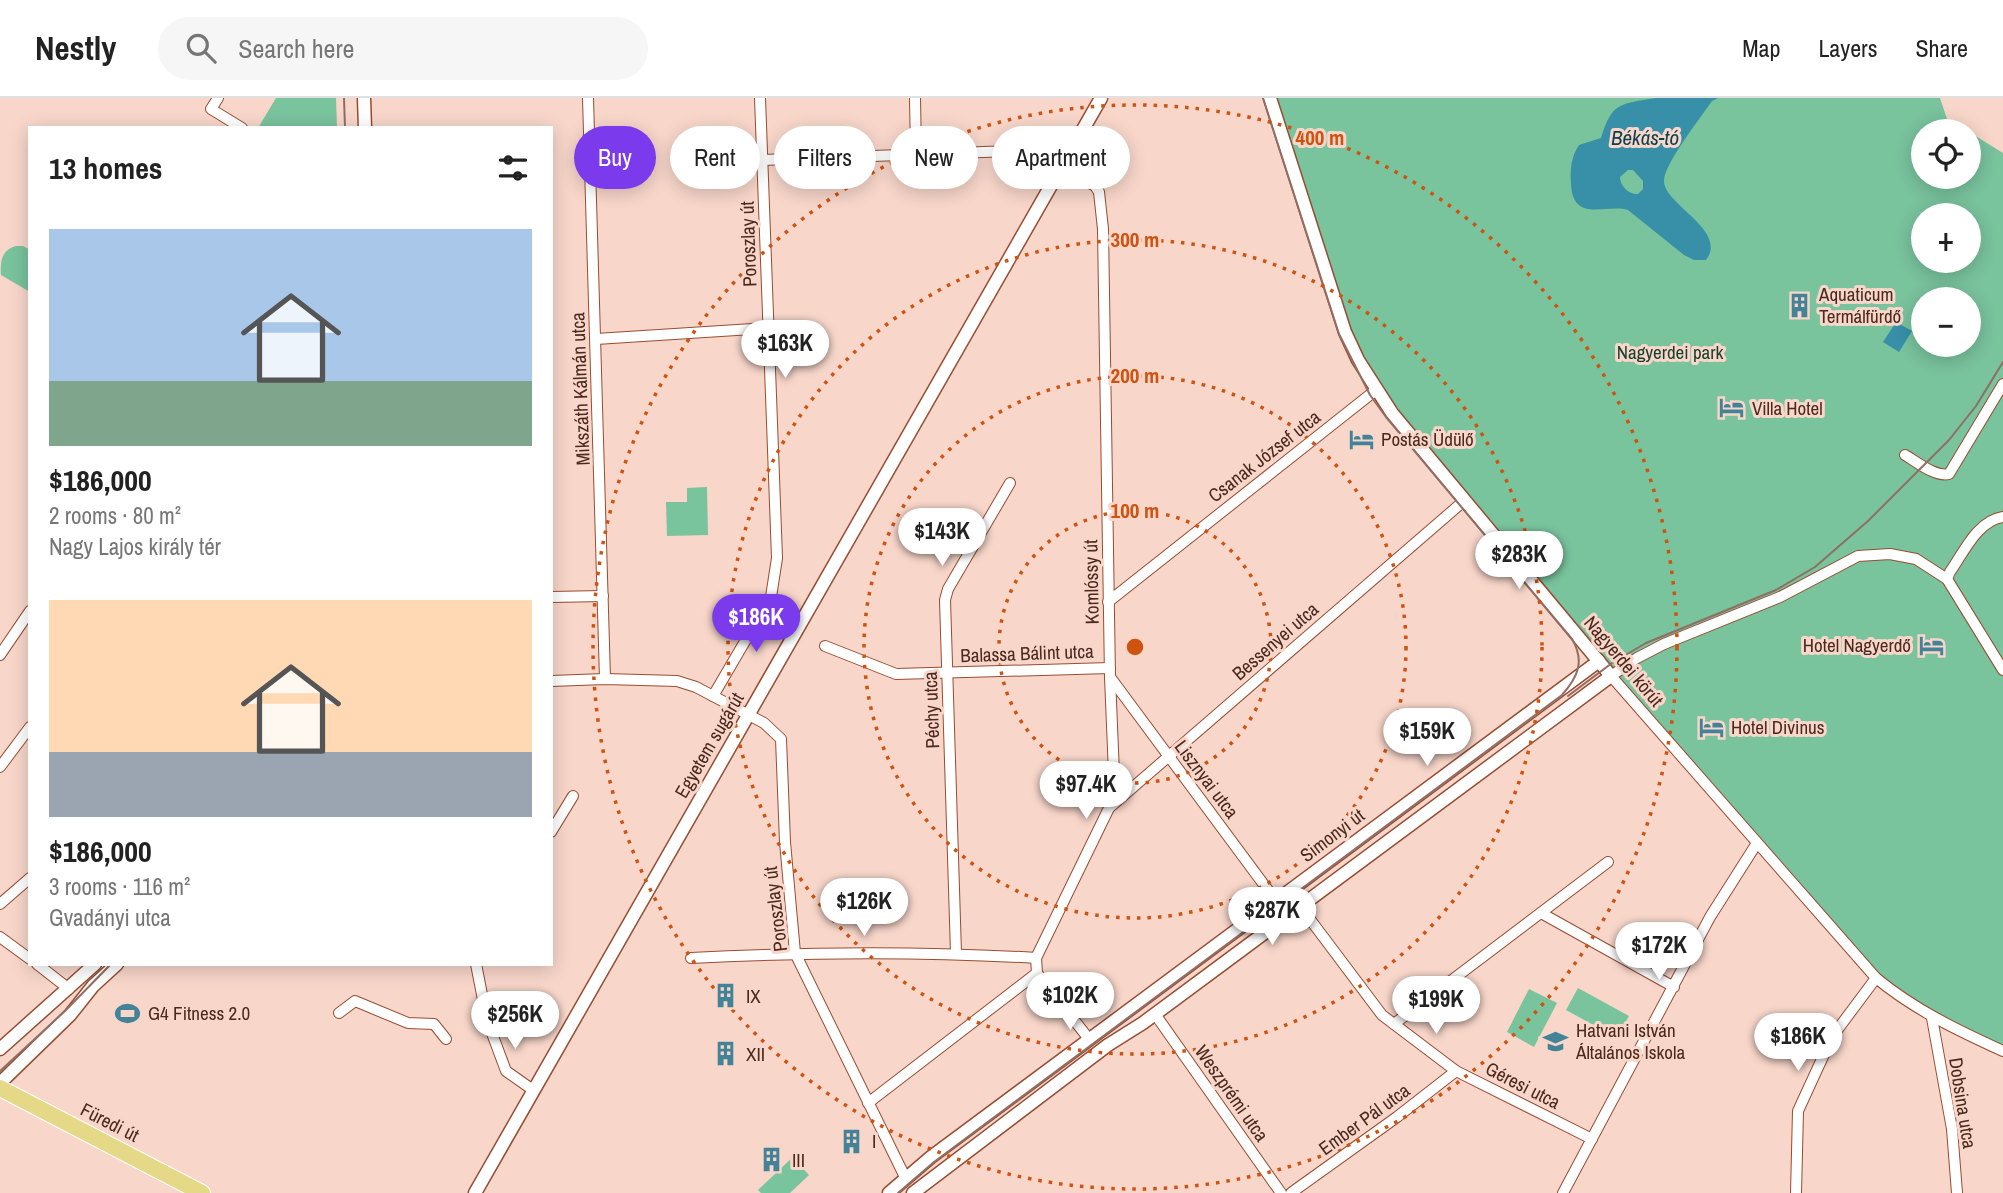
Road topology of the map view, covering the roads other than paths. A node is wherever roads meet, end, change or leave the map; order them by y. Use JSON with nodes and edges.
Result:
{"nodes":[{"id":1,"x":218,"y":98,"type":"edge"},
{"id":2,"x":364,"y":98,"type":"edge"},
{"id":3,"x":588,"y":98,"type":"edge"},
{"id":4,"x":760,"y":98,"type":"edge"},
{"id":5,"x":915,"y":98,"type":"edge"},
{"id":6,"x":1101,"y":98,"type":"edge"},
{"id":7,"x":1270,"y":98,"type":"edge"},
{"id":8,"x":239,"y":126,"type":"edge"},
{"id":9,"x":365,"y":126,"type":"edge"},
{"id":10,"x":916,"y":126,"type":"edge"},
{"id":11,"x":1086,"y":126,"type":"edge"},
{"id":12,"x":890,"y":154,"type":"edge"},
{"id":13,"x":762,"y":160,"type":"junction"},
{"id":14,"x":1050,"y":189,"type":"edge"},
{"id":15,"x":1097,"y":189,"type":"edge"},
{"id":16,"x":767,"y":328,"type":"junction"},
{"id":17,"x":596,"y":339,"type":"junction"},
{"id":18,"x":2003,"y":384,"type":"edge"},
{"id":19,"x":1376,"y":390,"type":"junction"},
{"id":20,"x":1905,"y":455,"type":"dead end"},
{"id":21,"x":1010,"y":482,"type":"dead end"},
{"id":22,"x":1465,"y":500,"type":"junction"},
{"id":23,"x":2003,"y":517,"type":"edge"},
{"id":24,"x":1947,"y":579,"type":"junction"},
{"id":25,"x":603,"y":596,"type":"junction"},
{"id":26,"x":553,"y":597,"type":"edge"},
{"id":27,"x":1108,"y":601,"type":"junction"},
{"id":28,"x":28,"y":614,"type":"edge"},
{"id":29,"x":825,"y":646,"type":"dead end"},
{"id":30,"x":0,"y":655,"type":"edge"},
{"id":31,"x":1599,"y":661,"type":"junction"},
{"id":32,"x":2003,"y":670,"type":"edge"},
{"id":33,"x":948,"y":673,"type":"junction"},
{"id":34,"x":1110,"y":673,"type":"junction"},
{"id":35,"x":1611,"y":676,"type":"junction"},
{"id":36,"x":605,"y":679,"type":"junction"},
{"id":37,"x":553,"y":681,"type":"edge"},
{"id":38,"x":713,"y":696,"type":"junction"},
{"id":39,"x":748,"y":715,"type":"junction"},
{"id":40,"x":28,"y":730,"type":"edge"},
{"id":41,"x":1168,"y":757,"type":"junction"},
{"id":42,"x":0,"y":766,"type":"edge"},
{"id":43,"x":573,"y":796,"type":"dead end"},
{"id":44,"x":1109,"y":808,"type":"junction"},
{"id":45,"x":553,"y":829,"type":"edge"},
{"id":46,"x":1757,"y":843,"type":"junction"},
{"id":47,"x":1608,"y":862,"type":"dead end"},
{"id":48,"x":28,"y":880,"type":"edge"},
{"id":49,"x":1276,"y":901,"type":"junction"},
{"id":50,"x":0,"y":904,"type":"edge"},
{"id":51,"x":1300,"y":906,"type":"junction"},
{"id":52,"x":1541,"y":913,"type":"junction"},
{"id":53,"x":0,"y":937,"type":"edge"},
{"id":54,"x":795,"y":953,"type":"junction"},
{"id":55,"x":956,"y":953,"type":"junction"},
{"id":56,"x":28,"y":958,"type":"edge"},
{"id":57,"x":691,"y":958,"type":"dead end"},
{"id":58,"x":1036,"y":958,"type":"junction"},
{"id":59,"x":40,"y":966,"type":"edge"},
{"id":60,"x":93,"y":966,"type":"edge"},
{"id":61,"x":115,"y":966,"type":"edge"},
{"id":62,"x":476,"y":966,"type":"edge"},
{"id":63,"x":1037,"y":973,"type":"junction"},
{"id":64,"x":1876,"y":978,"type":"junction"},
{"id":65,"x":1674,"y":986,"type":"junction"},
{"id":66,"x":69,"y":989,"type":"junction"},
{"id":67,"x":339,"y":1013,"type":"dead end"},
{"id":68,"x":1155,"y":1014,"type":"junction"},
{"id":69,"x":1932,"y":1018,"type":"junction"},
{"id":70,"x":1394,"y":1024,"type":"junction"},
{"id":71,"x":446,"y":1039,"type":"dead end"},
{"id":72,"x":1089,"y":1039,"type":"junction"},
{"id":73,"x":0,"y":1049,"type":"edge"},
{"id":74,"x":2003,"y":1051,"type":"edge"},
{"id":75,"x":1456,"y":1071,"type":"junction"},
{"id":76,"x":0,"y":1083,"type":"edge"},
{"id":77,"x":0,"y":1088,"type":"edge"},
{"id":78,"x":533,"y":1090,"type":"junction"},
{"id":79,"x":868,"y":1103,"type":"junction"},
{"id":80,"x":1592,"y":1139,"type":"junction"},
{"id":81,"x":905,"y":1177,"type":"junction"},
{"id":82,"x":202,"y":1193,"type":"edge"},
{"id":83,"x":475,"y":1193,"type":"edge"},
{"id":84,"x":889,"y":1193,"type":"edge"},
{"id":85,"x":913,"y":1193,"type":"edge"},
{"id":86,"x":1281,"y":1193,"type":"edge"},
{"id":87,"x":1291,"y":1193,"type":"edge"},
{"id":88,"x":1563,"y":1193,"type":"edge"},
{"id":89,"x":1796,"y":1193,"type":"edge"},
{"id":90,"x":1957,"y":1193,"type":"edge"}],
"edges":[{"from":1,"to":8,"type":"street"},
{"from":2,"to":9,"type":"street"},
{"from":3,"to":17,"type":"street","name":"Mikszáth Kálmán utca"},
{"from":4,"to":13,"type":"street","name":"Poroszlay út"},
{"from":5,"to":10,"type":"street"},
{"from":6,"to":11,"type":"street","name":"Egyetem sugárút"},
{"from":7,"to":19,"type":"street","name":"Nagyerdei körút"},
{"from":12,"to":13,"type":"street","name":"Komlóssy út"},
{"from":13,"to":16,"type":"street","name":"Poroszlay út"},
{"from":14,"to":39,"type":"street","name":"Egyetem sugárút"},
{"from":15,"to":27,"type":"street","name":"Komlóssy út"},
{"from":16,"to":17,"type":"street"},
{"from":16,"to":38,"type":"street","name":"Poroszlay út"},
{"from":17,"to":25,"type":"street","name":"Mikszáth Kálmán utca"},
{"from":18,"to":20,"type":"street"},
{"from":19,"to":22,"type":"street","name":"Nagyerdei körút"},
{"from":19,"to":27,"type":"street","name":"Csanak József utca"},
{"from":21,"to":33,"type":"street","name":"Péchy utca"},
{"from":22,"to":31,"type":"street","name":"Nagyerdei körút"},
{"from":22,"to":41,"type":"street","name":"Bessenyei utca"},
{"from":23,"to":24,"type":"street"},
{"from":24,"to":32,"type":"street"},
{"from":24,"to":35,"type":"street"},
{"from":25,"to":26,"type":"street"},
{"from":25,"to":36,"type":"street","name":"Mikszáth Kálmán utca"},
{"from":27,"to":34,"type":"street","name":"Komlóssy út"},
{"from":28,"to":30,"type":"street"},
{"from":29,"to":33,"type":"street","name":"Balassa Bálint utca"},
{"from":31,"to":35,"type":"street","name":"Nagyerdei körút"},
{"from":31,"to":49,"type":"street","name":"Simonyi út"},
{"from":33,"to":34,"type":"street","name":"Balassa Bálint utca"},
{"from":33,"to":55,"type":"street","name":"Péchy utca"},
{"from":34,"to":41,"type":"street","name":"Lisznyai utca"},
{"from":34,"to":44,"type":"street","name":"Komlóssy út"},
{"from":35,"to":46,"type":"street","name":"Nagyerdei körút"},
{"from":35,"to":51,"type":"street","name":"Simonyi út"},
{"from":36,"to":37,"type":"street"},
{"from":36,"to":38,"type":"street"},
{"from":38,"to":39,"type":"street"},
{"from":39,"to":54,"type":"street","name":"Poroszlay út"},
{"from":39,"to":78,"type":"street","name":"Egyetem sugárút"},
{"from":40,"to":42,"type":"street"},
{"from":41,"to":44,"type":"street","name":"Bessenyei utca"},
{"from":41,"to":49,"type":"street","name":"Lisznyai utca"},
{"from":43,"to":45,"type":"street"},
{"from":44,"to":58,"type":"street","name":"Komlóssy út"},
{"from":46,"to":64,"type":"street","name":"Nagyerdei körút"},
{"from":46,"to":65,"type":"street"},
{"from":47,"to":52,"type":"street"},
{"from":48,"to":50,"type":"street"},
{"from":49,"to":72,"type":"street","name":"Simonyi út"},
{"from":51,"to":68,"type":"street","name":"Simonyi út"},
{"from":51,"to":70,"type":"street","name":"Géresi utca"},
{"from":52,"to":65,"type":"street"},
{"from":52,"to":70,"type":"street"},
{"from":53,"to":56,"type":"street"},
{"from":54,"to":55,"type":"street"},
{"from":54,"to":57,"type":"street"},
{"from":54,"to":79,"type":"street","name":"Poroszlay út"},
{"from":55,"to":58,"type":"street"},
{"from":58,"to":63,"type":"street"},
{"from":59,"to":66,"type":"street"},
{"from":60,"to":66,"type":"street"},
{"from":61,"to":76,"type":"street"},
{"from":62,"to":78,"type":"street"},
{"from":63,"to":72,"type":"street"},
{"from":63,"to":79,"type":"street"},
{"from":64,"to":69,"type":"street","name":"Nagyerdei körút"},
{"from":64,"to":89,"type":"street"},
{"from":65,"to":80,"type":"street"},
{"from":66,"to":73,"type":"street"},
{"from":67,"to":71,"type":"street"},
{"from":68,"to":85,"type":"street","name":"Simonyi út"},
{"from":68,"to":86,"type":"street","name":"Weszprémi utca"},
{"from":69,"to":74,"type":"street","name":"Nagyerdei körút"},
{"from":69,"to":90,"type":"street","name":"Dobsina utca"},
{"from":70,"to":75,"type":"street","name":"Géresi utca"},
{"from":72,"to":81,"type":"street","name":"Simonyi út"},
{"from":75,"to":80,"type":"street","name":"Géresi utca"},
{"from":75,"to":87,"type":"street","name":"Ember Pál utca"},
{"from":77,"to":82,"type":"main road","name":"Füredi út"},
{"from":78,"to":83,"type":"street","name":"Egyetem sugárút"},
{"from":79,"to":81,"type":"street","name":"Poroszlay út"},
{"from":80,"to":88,"type":"street"},
{"from":81,"to":84,"type":"street","name":"Simonyi út"}]}
